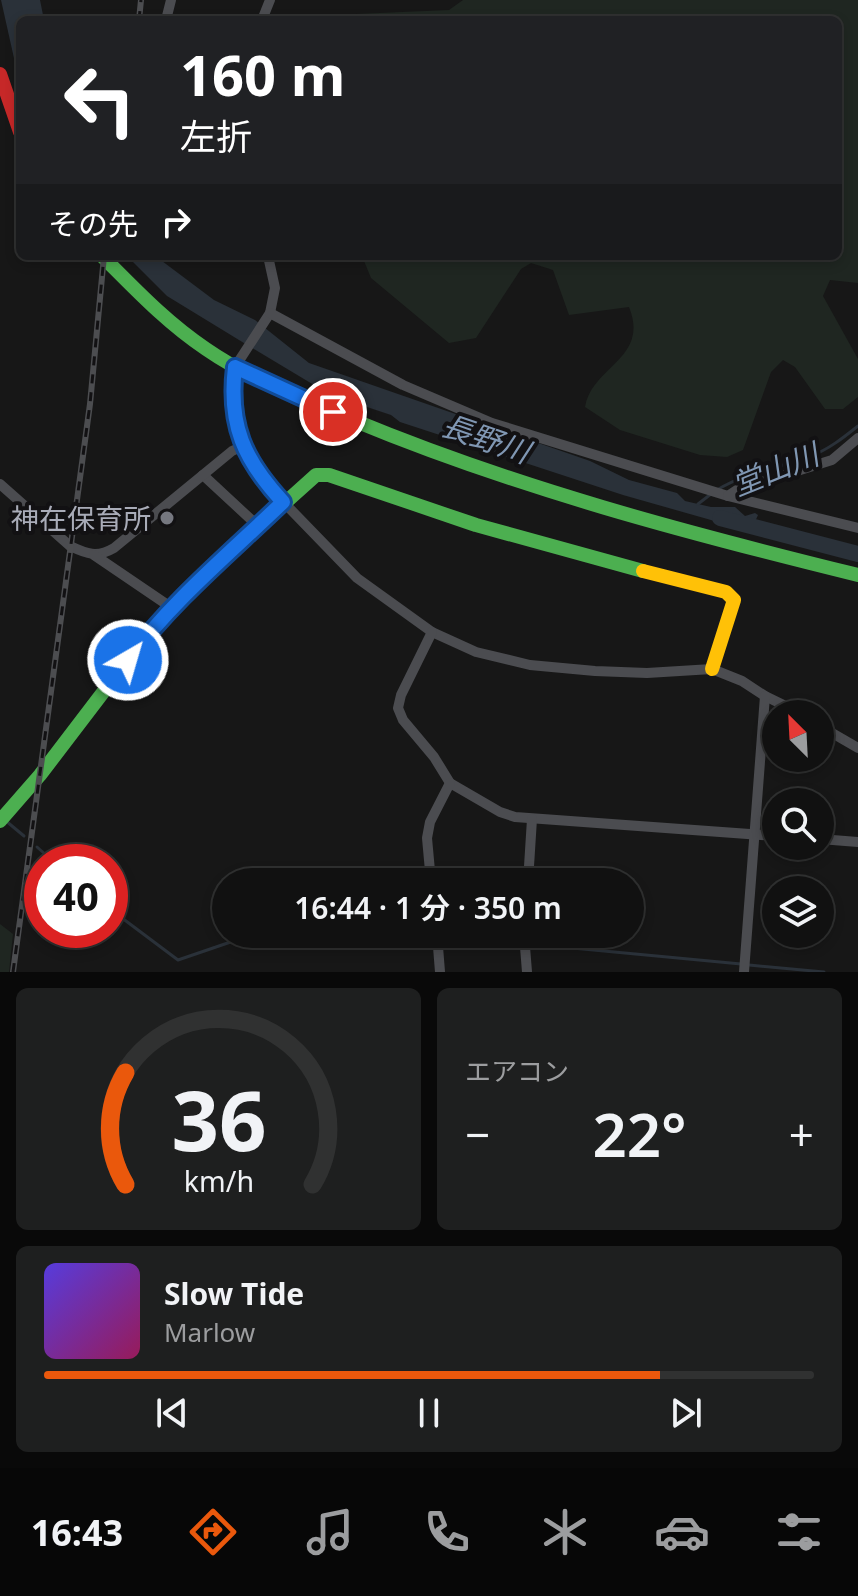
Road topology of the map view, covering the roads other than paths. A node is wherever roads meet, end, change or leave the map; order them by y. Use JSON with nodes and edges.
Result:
{"nodes":[{"id":1,"x":0,"y":74,"type":"edge"},
{"id":2,"x":16,"y":120,"type":"edge"},
{"id":3,"x":106,"y":260,"type":"edge"},
{"id":4,"x":269,"y":260,"type":"edge"},
{"id":5,"x":270,"y":313,"type":"junction"},
{"id":6,"x":235,"y":367,"type":"junction"},
{"id":7,"x":858,"y":438,"type":"edge"},
{"id":8,"x":243,"y":446,"type":"junction"},
{"id":9,"x":203,"y":475,"type":"junction"},
{"id":10,"x":0,"y":484,"type":"edge"},
{"id":11,"x":728,"y":496,"type":"junction"},
{"id":12,"x":283,"y":502,"type":"junction"},
{"id":13,"x":258,"y":526,"type":"junction"},
{"id":14,"x":858,"y":528,"type":"edge"},
{"id":15,"x":92,"y":554,"type":"junction"},
{"id":16,"x":858,"y":575,"type":"edge"},
{"id":17,"x":172,"y":608,"type":"junction"},
{"id":18,"x":432,"y":632,"type":"junction"},
{"id":19,"x":712,"y":669,"type":"junction"},
{"id":20,"x":765,"y":696,"type":"junction"},
{"id":21,"x":773,"y":700,"type":"edge"},
{"id":22,"x":834,"y":734,"type":"edge"},
{"id":23,"x":858,"y":748,"type":"edge"},
{"id":24,"x":450,"y":783,"type":"junction"},
{"id":25,"x":532,"y":819,"type":"junction"},
{"id":26,"x":0,"y":821,"type":"edge"},
{"id":27,"x":753,"y":834,"type":"junction"},
{"id":28,"x":762,"y":835,"type":"edge"},
{"id":29,"x":834,"y":840,"type":"edge"},
{"id":30,"x":858,"y":842,"type":"edge"},
{"id":31,"x":430,"y":868,"type":"edge"},
{"id":32,"x":529,"y":868,"type":"edge"},
{"id":33,"x":438,"y":948,"type":"edge"},
{"id":34,"x":525,"y":948,"type":"edge"},
{"id":35,"x":440,"y":972,"type":"edge"},
{"id":36,"x":527,"y":972,"type":"edge"},
{"id":37,"x":744,"y":972,"type":"edge"}],
"edges":[{"from":1,"to":2,"type":"street"},
{"from":3,"to":6,"type":"street"},
{"from":4,"to":5,"type":"street"},
{"from":5,"to":6,"type":"street"},
{"from":5,"to":11,"type":"street"},
{"from":6,"to":8,"type":"street"},
{"from":6,"to":16,"type":"street"},
{"from":7,"to":11,"type":"street"},
{"from":8,"to":9,"type":"street"},
{"from":8,"to":12,"type":"street"},
{"from":9,"to":13,"type":"street"},
{"from":9,"to":15,"type":"street"},
{"from":10,"to":15,"type":"street"},
{"from":11,"to":14,"type":"street"},
{"from":12,"to":13,"type":"street"},
{"from":12,"to":18,"type":"street"},
{"from":12,"to":19,"type":"street"},
{"from":13,"to":17,"type":"street"},
{"from":15,"to":17,"type":"street"},
{"from":17,"to":26,"type":"street"},
{"from":18,"to":19,"type":"street"},
{"from":18,"to":24,"type":"street"},
{"from":19,"to":20,"type":"street"},
{"from":20,"to":21,"type":"street"},
{"from":20,"to":27,"type":"street"},
{"from":22,"to":23,"type":"street"},
{"from":24,"to":25,"type":"street"},
{"from":24,"to":31,"type":"street"},
{"from":25,"to":27,"type":"street"},
{"from":25,"to":32,"type":"street"},
{"from":27,"to":28,"type":"street"},
{"from":27,"to":37,"type":"street"},
{"from":29,"to":30,"type":"street"},
{"from":33,"to":35,"type":"street"},
{"from":34,"to":36,"type":"street"}]}
